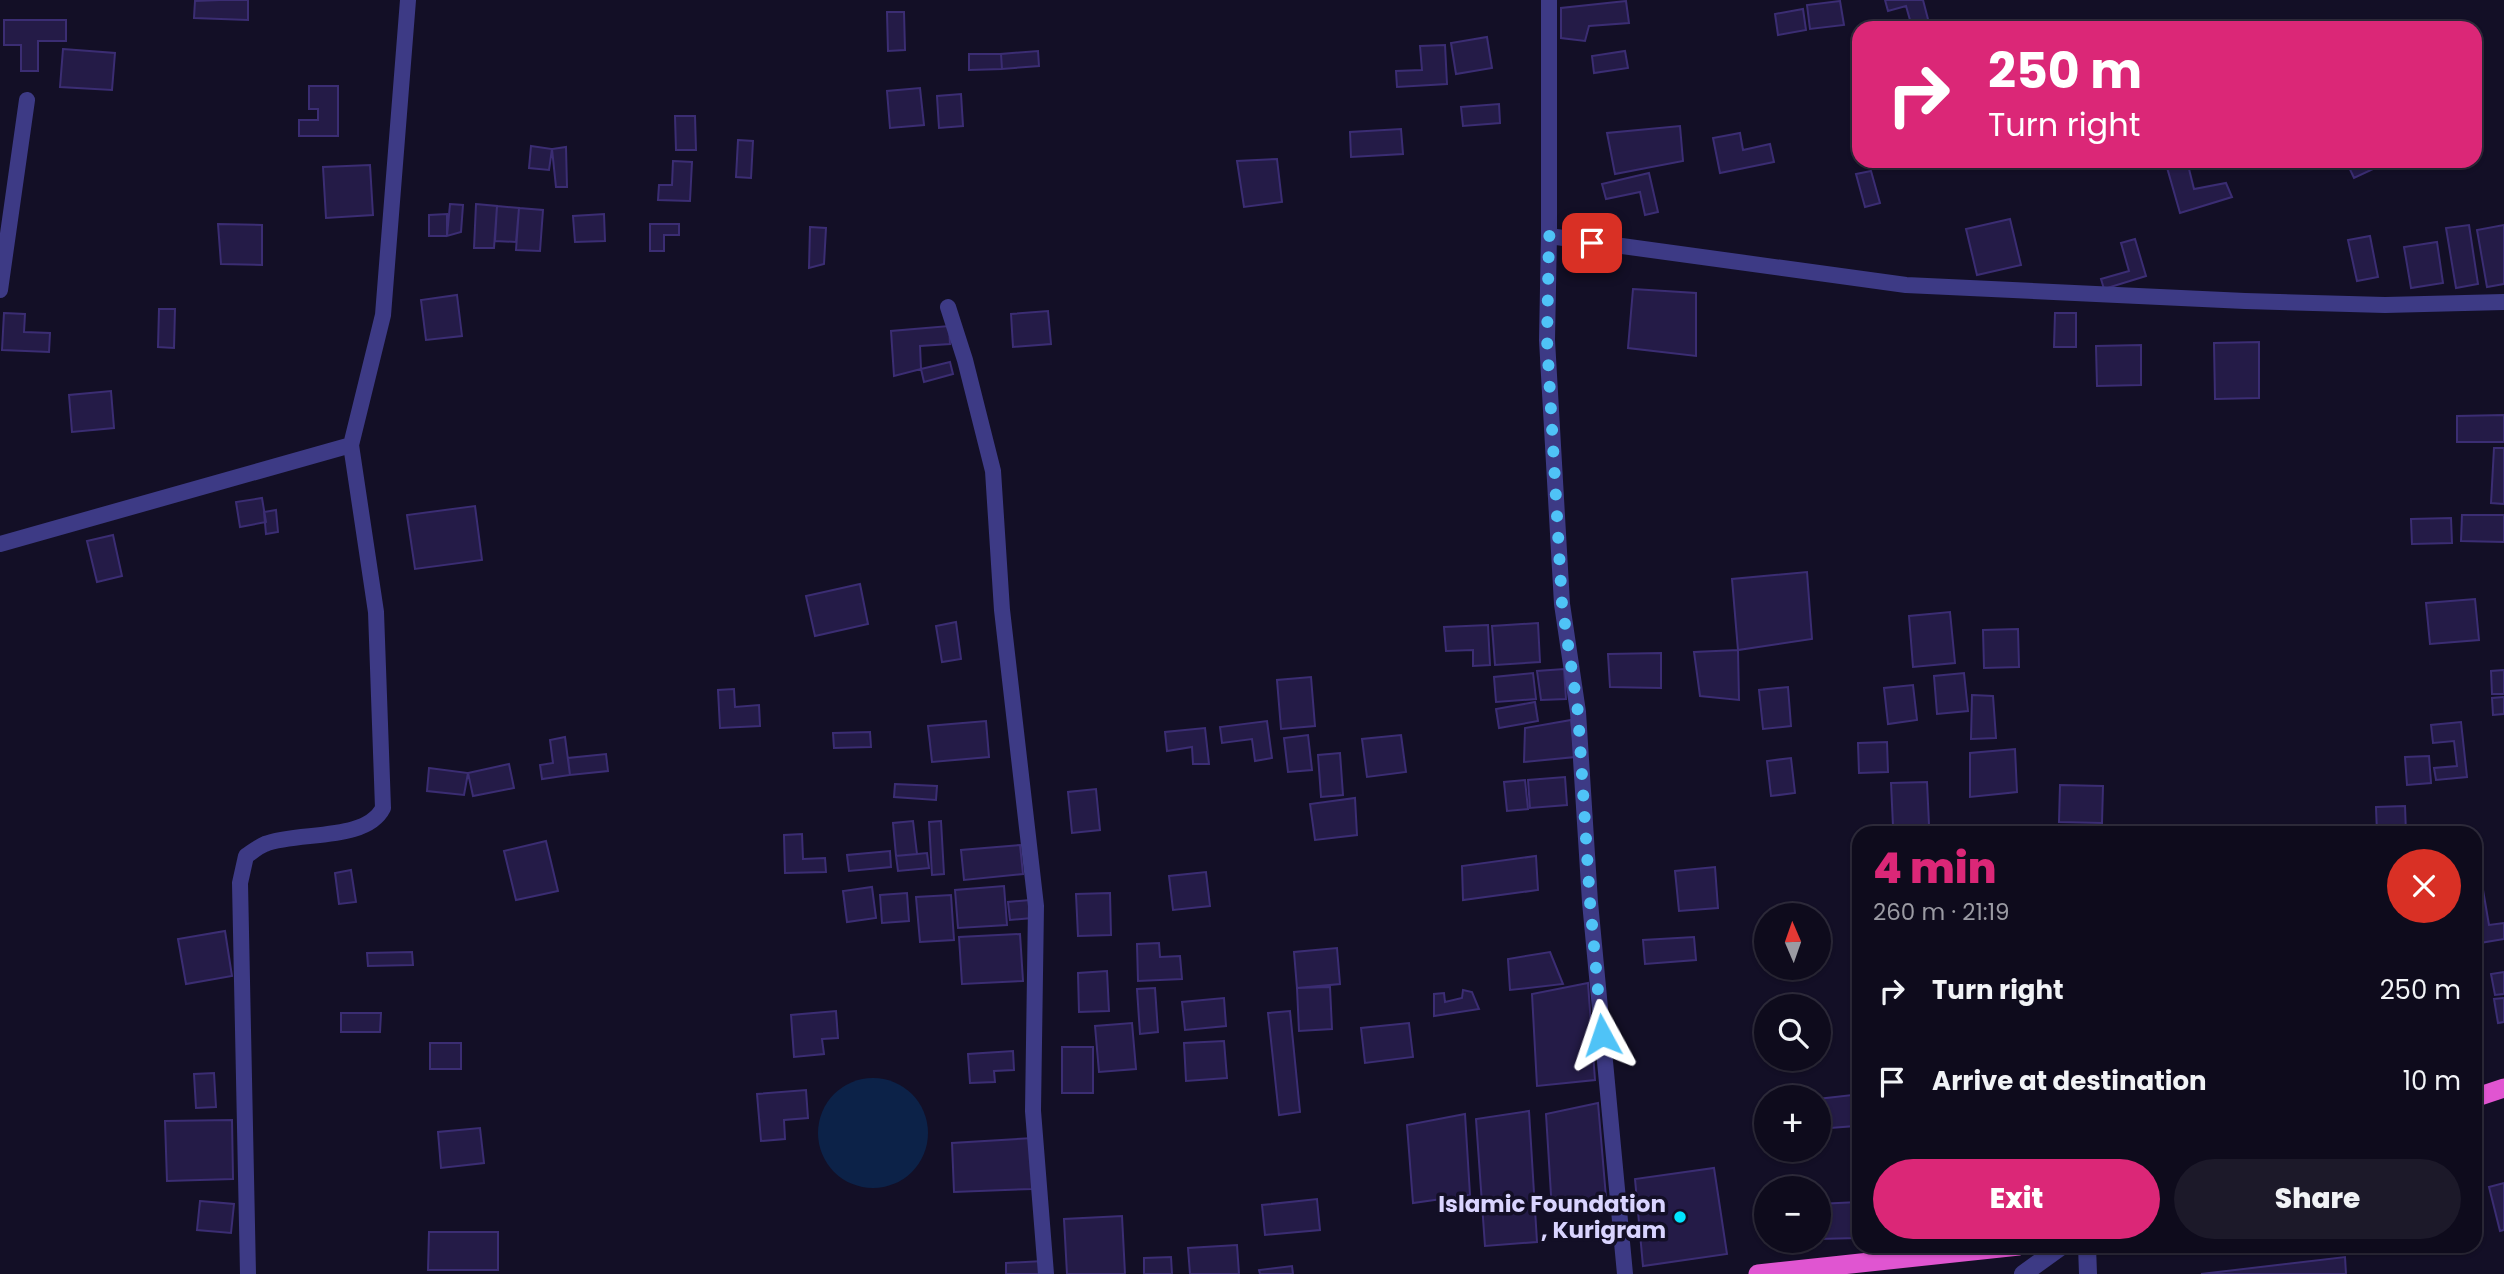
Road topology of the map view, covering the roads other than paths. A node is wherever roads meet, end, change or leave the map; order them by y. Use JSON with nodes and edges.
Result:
{"nodes":[{"id":1,"x":408,"y":0,"type":"edge"},
{"id":2,"x":1549,"y":0,"type":"edge"},
{"id":3,"x":27,"y":100,"type":"dead end"},
{"id":4,"x":1549,"y":236,"type":"junction"},
{"id":5,"x":0,"y":290,"type":"edge"},
{"id":6,"x":2504,"y":302,"type":"edge"},
{"id":7,"x":948,"y":307,"type":"dead end"},
{"id":8,"x":351,"y":445,"type":"junction"},
{"id":9,"x":1,"y":539,"type":"edge"},
{"id":10,"x":2504,"y":1088,"type":"edge"},
{"id":11,"x":2482,"y":1095,"type":"edge"},
{"id":12,"x":1954,"y":1253,"type":"edge"},
{"id":13,"x":2052,"y":1253,"type":"edge"},
{"id":14,"x":2087,"y":1253,"type":"edge"},
{"id":15,"x":248,"y":1274,"type":"edge"},
{"id":16,"x":1045,"y":1274,"type":"edge"},
{"id":17,"x":1625,"y":1274,"type":"edge"},
{"id":18,"x":1758,"y":1274,"type":"edge"},
{"id":19,"x":2023,"y":1274,"type":"edge"},
{"id":20,"x":2088,"y":1274,"type":"edge"}],
"edges":[{"from":1,"to":8,"type":"street"},
{"from":2,"to":4,"type":"street"},
{"from":3,"to":5,"type":"street"},
{"from":4,"to":6,"type":"street"},
{"from":4,"to":17,"type":"street"},
{"from":7,"to":16,"type":"street"},
{"from":8,"to":9,"type":"street"},
{"from":8,"to":15,"type":"street"},
{"from":10,"to":11,"type":"highway"},
{"from":12,"to":18,"type":"highway"},
{"from":13,"to":19,"type":"street"},
{"from":14,"to":20,"type":"street"}]}
